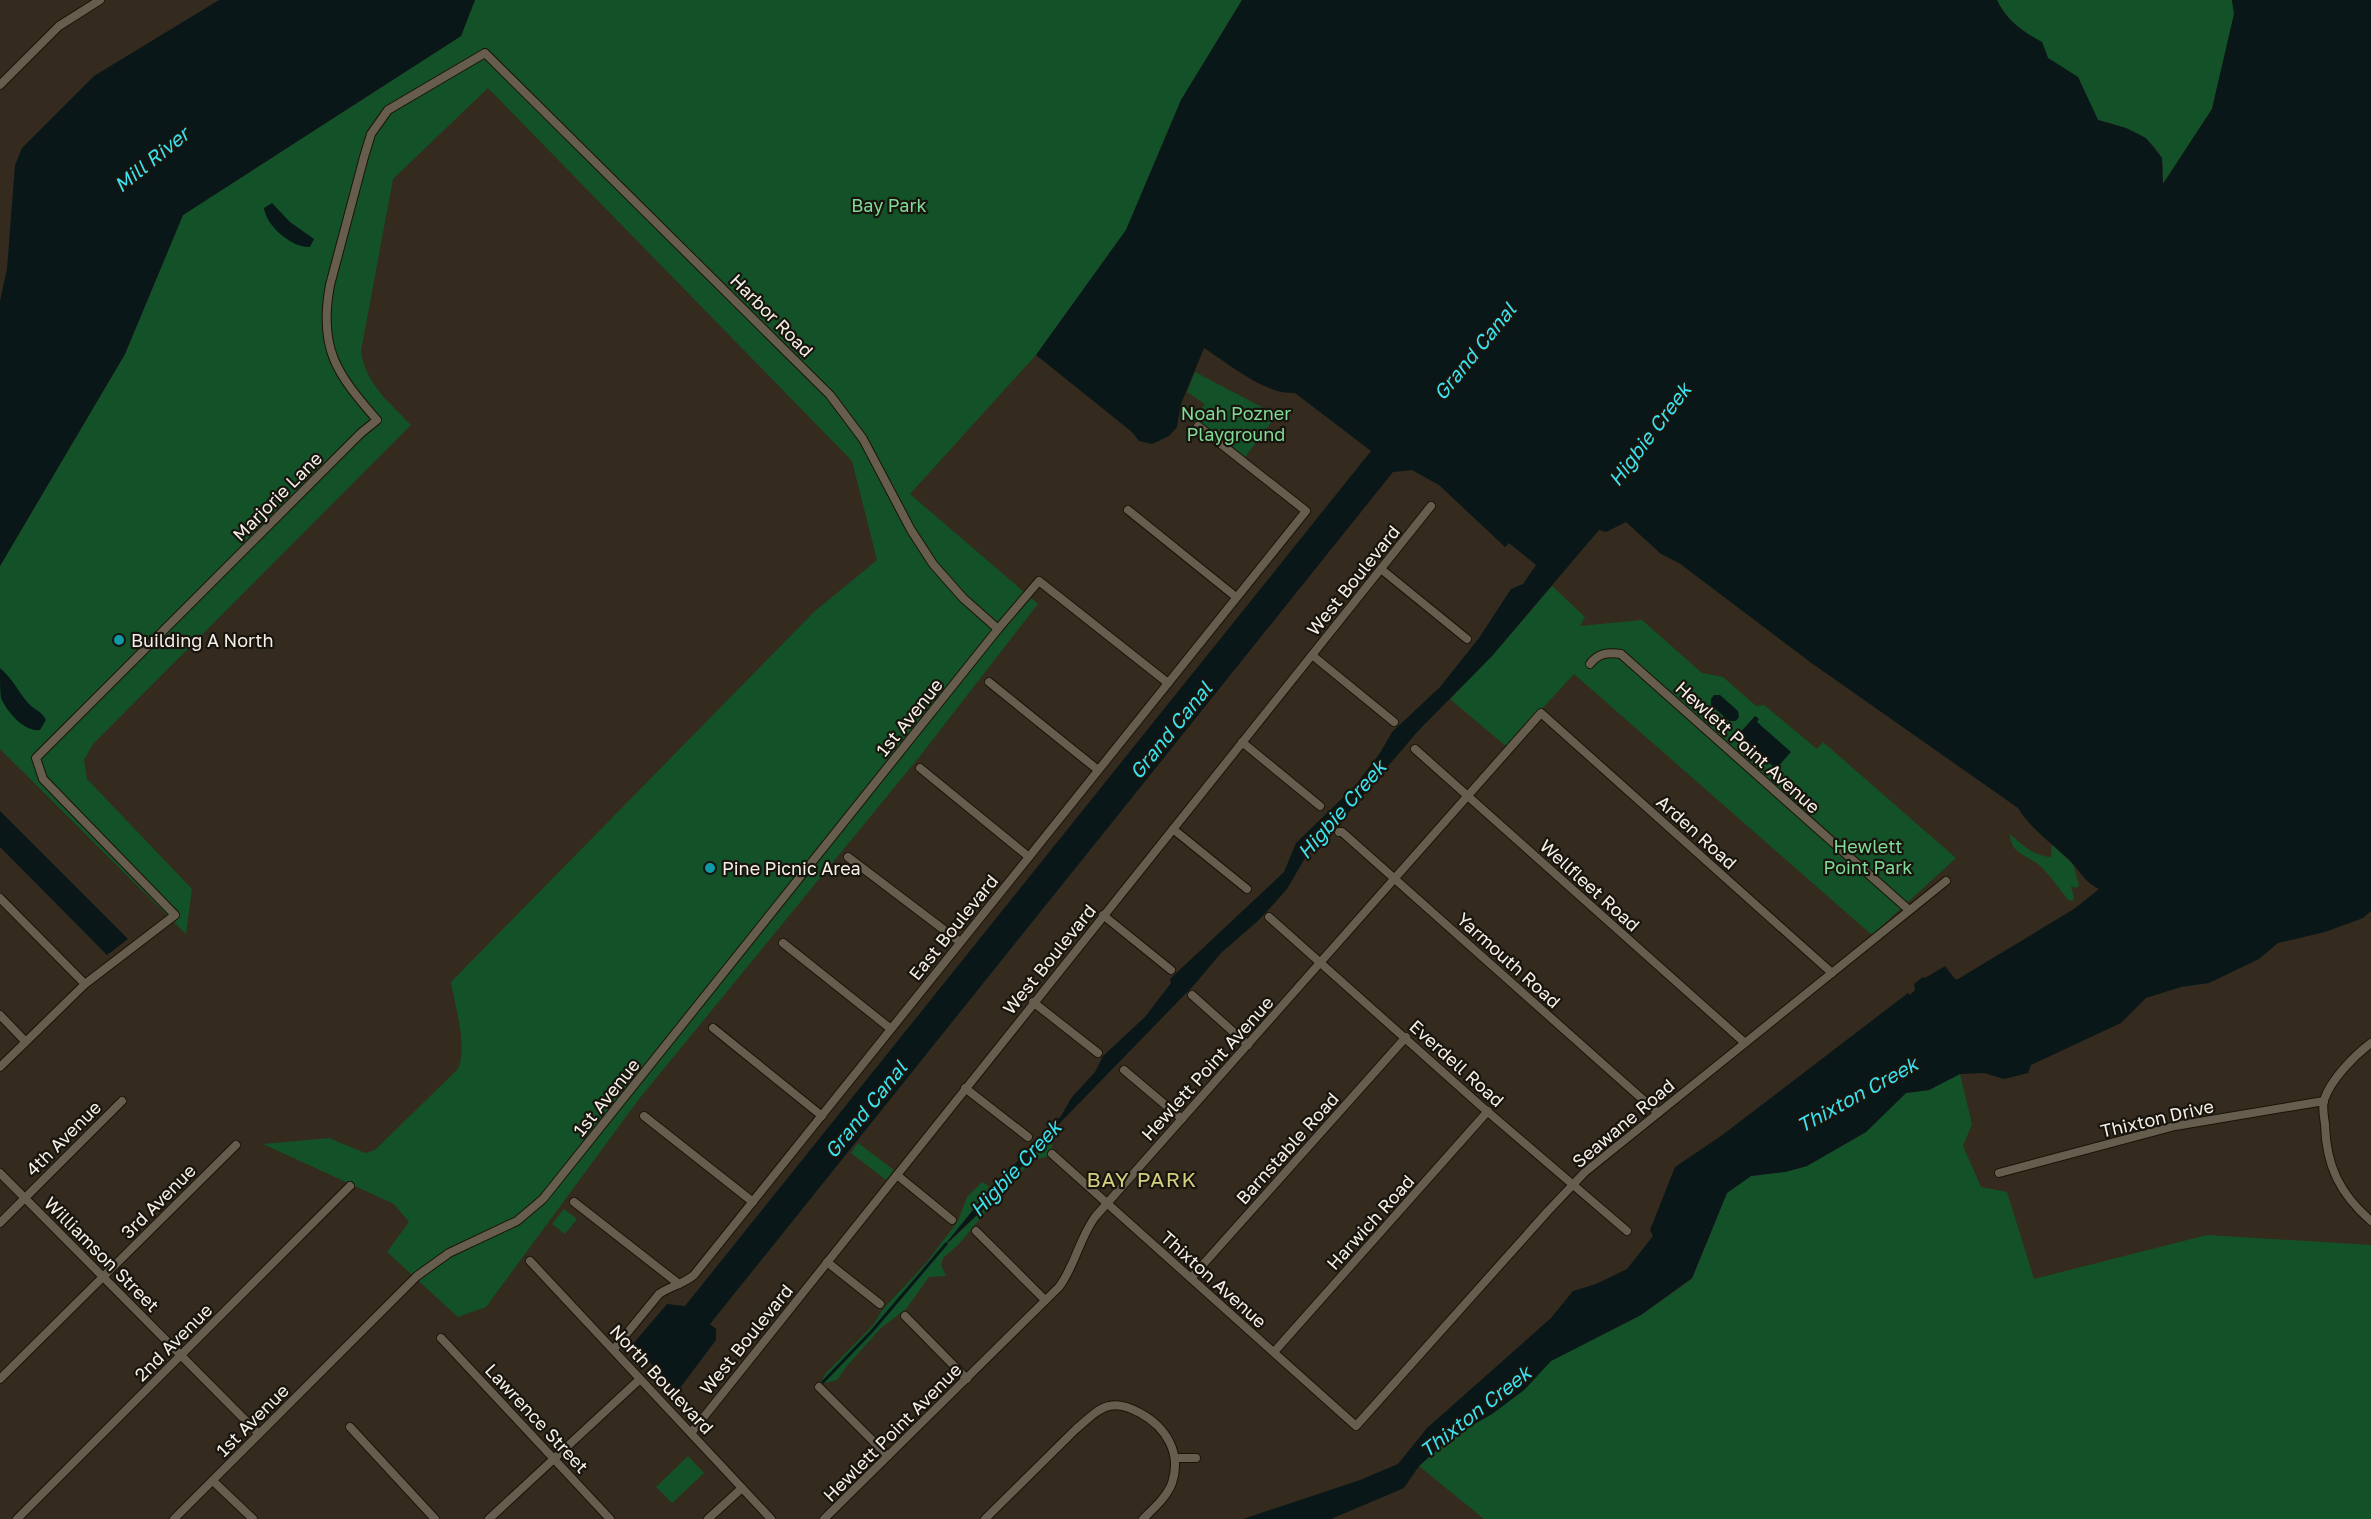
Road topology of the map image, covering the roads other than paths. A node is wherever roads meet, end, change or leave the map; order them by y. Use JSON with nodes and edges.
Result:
{"nodes":[{"id":1,"x":100,"y":0,"type":"edge"},
{"id":2,"x":485,"y":53,"type":"joint"},
{"id":3,"x":0,"y":85,"type":"edge"},
{"id":4,"x":1198,"y":426,"type":"dead end"},
{"id":5,"x":1431,"y":506,"type":"dead end"},
{"id":6,"x":1128,"y":510,"type":"dead end"},
{"id":7,"x":1381,"y":569,"type":"junction"},
{"id":8,"x":1236,"y":597,"type":"junction"},
{"id":9,"x":998,"y":629,"type":"junction"},
{"id":10,"x":1467,"y":639,"type":"dead end"},
{"id":11,"x":1312,"y":655,"type":"junction"},
{"id":12,"x":1590,"y":664,"type":"dead end"},
{"id":13,"x":989,"y":682,"type":"dead end"},
{"id":14,"x":1167,"y":683,"type":"junction"},
{"id":15,"x":1541,"y":713,"type":"joint"},
{"id":16,"x":1394,"y":722,"type":"dead end"},
{"id":17,"x":1242,"y":742,"type":"junction"},
{"id":18,"x":1415,"y":749,"type":"dead end"},
{"id":19,"x":920,"y":768,"type":"dead end"},
{"id":20,"x":1098,"y":770,"type":"junction"},
{"id":21,"x":1469,"y":797,"type":"junction"},
{"id":22,"x":1320,"y":806,"type":"dead end"},
{"id":23,"x":1173,"y":829,"type":"junction"},
{"id":24,"x":1339,"y":832,"type":"dead end"},
{"id":25,"x":848,"y":857,"type":"dead end"},
{"id":26,"x":1029,"y":857,"type":"junction"},
{"id":27,"x":1395,"y":879,"type":"junction"},
{"id":28,"x":1946,"y":881,"type":"dead end"},
{"id":29,"x":1247,"y":889,"type":"dead end"},
{"id":30,"x":0,"y":898,"type":"edge"},
{"id":31,"x":1909,"y":910,"type":"junction"},
{"id":32,"x":1103,"y":915,"type":"junction"},
{"id":33,"x":1269,"y":917,"type":"dead end"},
{"id":34,"x":960,"y":942,"type":"junction"},
{"id":35,"x":783,"y":943,"type":"dead end"},
{"id":36,"x":1322,"y":962,"type":"junction"},
{"id":37,"x":1171,"y":970,"type":"dead end"},
{"id":38,"x":1832,"y":973,"type":"junction"},
{"id":39,"x":85,"y":984,"type":"junction"},
{"id":40,"x":1192,"y":995,"type":"dead end"},
{"id":41,"x":1033,"y":1002,"type":"junction"},
{"id":42,"x":0,"y":1016,"type":"edge"},
{"id":43,"x":713,"y":1028,"type":"dead end"},
{"id":44,"x":891,"y":1029,"type":"junction"},
{"id":45,"x":1406,"y":1037,"type":"junction"},
{"id":46,"x":25,"y":1041,"type":"junction"},
{"id":47,"x":1745,"y":1043,"type":"junction"},
{"id":48,"x":2371,"y":1043,"type":"edge"},
{"id":49,"x":1248,"y":1045,"type":"junction"},
{"id":50,"x":1098,"y":1053,"type":"dead end"},
{"id":51,"x":0,"y":1067,"type":"edge"},
{"id":52,"x":1124,"y":1070,"type":"dead end"},
{"id":53,"x":965,"y":1088,"type":"junction"},
{"id":54,"x":122,"y":1101,"type":"dead end"},
{"id":55,"x":2324,"y":1101,"type":"junction"},
{"id":56,"x":1488,"y":1111,"type":"junction"},
{"id":57,"x":1658,"y":1113,"type":"junction"},
{"id":58,"x":644,"y":1116,"type":"dead end"},
{"id":59,"x":822,"y":1116,"type":"junction"},
{"id":60,"x":1182,"y":1119,"type":"junction"},
{"id":61,"x":1028,"y":1137,"type":"dead end"},
{"id":62,"x":236,"y":1145,"type":"dead end"},
{"id":63,"x":1052,"y":1154,"type":"dead end"},
{"id":64,"x":0,"y":1173,"type":"edge"},
{"id":65,"x":1999,"y":1173,"type":"dead end"},
{"id":66,"x":897,"y":1175,"type":"junction"},
{"id":67,"x":350,"y":1186,"type":"dead end"},
{"id":68,"x":1572,"y":1186,"type":"junction"},
{"id":69,"x":25,"y":1198,"type":"junction"},
{"id":70,"x":753,"y":1202,"type":"junction"},
{"id":71,"x":574,"y":1203,"type":"dead end"},
{"id":72,"x":1107,"y":1204,"type":"junction"},
{"id":73,"x":952,"y":1220,"type":"dead end"},
{"id":74,"x":2371,"y":1221,"type":"edge"},
{"id":75,"x":0,"y":1223,"type":"edge"},
{"id":76,"x":976,"y":1231,"type":"dead end"},
{"id":77,"x":1627,"y":1232,"type":"dead end"},
{"id":78,"x":530,"y":1260,"type":"dead end"},
{"id":79,"x":827,"y":1262,"type":"junction"},
{"id":80,"x":104,"y":1277,"type":"junction"},
{"id":81,"x":1191,"y":1278,"type":"junction"},
{"id":82,"x":679,"y":1284,"type":"junction"},
{"id":83,"x":1045,"y":1300,"type":"junction"},
{"id":84,"x":880,"y":1304,"type":"dead end"},
{"id":85,"x":905,"y":1316,"type":"dead end"},
{"id":86,"x":441,"y":1338,"type":"dead end"},
{"id":87,"x":614,"y":1349,"type":"junction"},
{"id":88,"x":1274,"y":1352,"type":"junction"},
{"id":89,"x":182,"y":1355,"type":"junction"},
{"id":90,"x":967,"y":1378,"type":"junction"},
{"id":91,"x":0,"y":1379,"type":"edge"},
{"id":92,"x":640,"y":1379,"type":"junction"},
{"id":93,"x":819,"y":1387,"type":"dead end"},
{"id":94,"x":1356,"y":1426,"type":"joint"},
{"id":95,"x":350,"y":1427,"type":"dead end"},
{"id":96,"x":690,"y":1433,"type":"junction"},
{"id":97,"x":259,"y":1434,"type":"junction"},
{"id":98,"x":888,"y":1456,"type":"junction"},
{"id":99,"x":1175,"y":1458,"type":"junction"},
{"id":100,"x":1196,"y":1458,"type":"dead end"},
{"id":101,"x":554,"y":1459,"type":"junction"},
{"id":102,"x":213,"y":1481,"type":"junction"},
{"id":103,"x":742,"y":1488,"type":"junction"},
{"id":104,"x":17,"y":1519,"type":"edge"},
{"id":105,"x":174,"y":1519,"type":"edge"},
{"id":106,"x":253,"y":1519,"type":"edge"},
{"id":107,"x":435,"y":1519,"type":"edge"},
{"id":108,"x":489,"y":1519,"type":"edge"},
{"id":109,"x":610,"y":1519,"type":"edge"},
{"id":110,"x":708,"y":1519,"type":"edge"},
{"id":111,"x":771,"y":1519,"type":"edge"},
{"id":112,"x":824,"y":1519,"type":"edge"},
{"id":113,"x":985,"y":1519,"type":"edge"},
{"id":114,"x":1143,"y":1519,"type":"edge"}],
"edges":[{"from":1,"to":3,"type":"street"},
{"from":2,"to":9,"type":"street","name":"Harbor Road"},
{"from":2,"to":39,"type":"street","name":"Marjorie Lane"},
{"from":4,"to":8,"type":"street","name":"East Boulevard"},
{"from":5,"to":7,"type":"street","name":"West Boulevard"},
{"from":6,"to":8,"type":"street"},
{"from":7,"to":10,"type":"street"},
{"from":7,"to":11,"type":"street","name":"West Boulevard"},
{"from":8,"to":14,"type":"street","name":"East Boulevard"},
{"from":9,"to":14,"type":"street","name":"1st Avenue"},
{"from":9,"to":97,"type":"street","name":"1st Avenue"},
{"from":11,"to":16,"type":"street"},
{"from":11,"to":17,"type":"street","name":"West Boulevard"},
{"from":12,"to":31,"type":"street","name":"Hewlett Point Avenue"},
{"from":13,"to":20,"type":"street"},
{"from":14,"to":20,"type":"street","name":"East Boulevard"},
{"from":15,"to":21,"type":"street","name":"Hewlett Point Avenue"},
{"from":15,"to":38,"type":"street","name":"Arden Road"},
{"from":17,"to":22,"type":"street"},
{"from":17,"to":23,"type":"street","name":"West Boulevard"},
{"from":18,"to":21,"type":"street","name":"Wellfleet Road"},
{"from":19,"to":26,"type":"street"},
{"from":20,"to":26,"type":"street","name":"East Boulevard"},
{"from":21,"to":27,"type":"street","name":"Hewlett Point Avenue"},
{"from":21,"to":47,"type":"street","name":"Wellfleet Road"},
{"from":23,"to":29,"type":"street"},
{"from":23,"to":32,"type":"street","name":"West Boulevard"},
{"from":24,"to":27,"type":"street","name":"Yarmouth Road"},
{"from":25,"to":34,"type":"street"},
{"from":26,"to":34,"type":"street","name":"East Boulevard"},
{"from":27,"to":36,"type":"street","name":"Hewlett Point Avenue"},
{"from":27,"to":57,"type":"street","name":"Yarmouth Road"},
{"from":28,"to":31,"type":"street","name":"Seawane Road"},
{"from":30,"to":39,"type":"street"},
{"from":31,"to":38,"type":"street","name":"Seawane Road"},
{"from":32,"to":37,"type":"street"},
{"from":32,"to":41,"type":"street","name":"West Boulevard"},
{"from":33,"to":36,"type":"street","name":"Everdell Road"},
{"from":34,"to":44,"type":"street","name":"East Boulevard"},
{"from":35,"to":44,"type":"street"},
{"from":36,"to":45,"type":"street","name":"Everdell Road"},
{"from":36,"to":49,"type":"street","name":"Hewlett Point Avenue"},
{"from":38,"to":47,"type":"street","name":"Seawane Road"},
{"from":39,"to":46,"type":"street"},
{"from":40,"to":49,"type":"street"},
{"from":41,"to":50,"type":"street"},
{"from":41,"to":53,"type":"street","name":"West Boulevard"},
{"from":42,"to":46,"type":"street"},
{"from":43,"to":59,"type":"street"},
{"from":44,"to":59,"type":"street","name":"East Boulevard"},
{"from":45,"to":56,"type":"street","name":"Everdell Road"},
{"from":45,"to":81,"type":"street","name":"Barnstable Road"},
{"from":46,"to":51,"type":"street"},
{"from":47,"to":57,"type":"street","name":"Seawane Road"},
{"from":48,"to":55,"type":"street"},
{"from":49,"to":60,"type":"street","name":"Hewlett Point Avenue"},
{"from":52,"to":60,"type":"street"},
{"from":53,"to":61,"type":"street"},
{"from":53,"to":66,"type":"street","name":"West Boulevard"},
{"from":54,"to":69,"type":"street","name":"4th Avenue"},
{"from":55,"to":65,"type":"street","name":"Thixton Drive"},
{"from":55,"to":74,"type":"street"},
{"from":56,"to":68,"type":"street","name":"Everdell Road"},
{"from":56,"to":88,"type":"street","name":"Harwich Road"},
{"from":57,"to":68,"type":"street","name":"Seawane Road"},
{"from":58,"to":70,"type":"street"},
{"from":59,"to":70,"type":"street","name":"East Boulevard"},
{"from":60,"to":72,"type":"street","name":"Hewlett Point Avenue"},
{"from":62,"to":80,"type":"street","name":"3rd Avenue"},
{"from":63,"to":72,"type":"street","name":"Thixton Avenue"},
{"from":64,"to":69,"type":"street","name":"Williamson Street"},
{"from":66,"to":73,"type":"street"},
{"from":66,"to":79,"type":"street","name":"West Boulevard"},
{"from":67,"to":89,"type":"street","name":"2nd Avenue"},
{"from":68,"to":77,"type":"street","name":"Everdell Road"},
{"from":68,"to":94,"type":"street","name":"Seawane Road"},
{"from":69,"to":75,"type":"street","name":"4th Avenue"},
{"from":69,"to":80,"type":"street","name":"Williamson Street"},
{"from":70,"to":82,"type":"street","name":"East Boulevard"},
{"from":71,"to":82,"type":"street"},
{"from":72,"to":81,"type":"street","name":"Thixton Avenue"},
{"from":72,"to":83,"type":"street","name":"Hewlett Point Avenue"},
{"from":76,"to":83,"type":"street"},
{"from":78,"to":87,"type":"street","name":"North Boulevard"},
{"from":79,"to":84,"type":"street"},
{"from":79,"to":96,"type":"street","name":"West Boulevard"},
{"from":80,"to":89,"type":"street","name":"Williamson Street"},
{"from":80,"to":91,"type":"street","name":"3rd Avenue"},
{"from":81,"to":88,"type":"street","name":"Thixton Avenue"},
{"from":82,"to":87,"type":"street","name":"East Boulevard"},
{"from":83,"to":90,"type":"street","name":"Hewlett Point Avenue"},
{"from":85,"to":90,"type":"street"},
{"from":86,"to":101,"type":"street","name":"Lawrence Street"},
{"from":87,"to":92,"type":"street","name":"North Boulevard"},
{"from":88,"to":94,"type":"street","name":"Thixton Avenue"},
{"from":89,"to":97,"type":"street","name":"Williamson Street"},
{"from":89,"to":104,"type":"street","name":"2nd Avenue"},
{"from":90,"to":98,"type":"street","name":"Hewlett Point Avenue"},
{"from":92,"to":96,"type":"street","name":"North Boulevard"},
{"from":92,"to":101,"type":"street"},
{"from":93,"to":98,"type":"street"},
{"from":95,"to":107,"type":"street"},
{"from":96,"to":103,"type":"street","name":"North Boulevard"},
{"from":97,"to":102,"type":"street","name":"1st Avenue"},
{"from":98,"to":112,"type":"street","name":"Hewlett Point Avenue"},
{"from":99,"to":100,"type":"street"},
{"from":99,"to":113,"type":"street"},
{"from":99,"to":114,"type":"street"},
{"from":101,"to":108,"type":"street"},
{"from":101,"to":109,"type":"street","name":"Lawrence Street"},
{"from":102,"to":105,"type":"street","name":"1st Avenue"},
{"from":102,"to":106,"type":"street"},
{"from":103,"to":110,"type":"street"},
{"from":103,"to":111,"type":"street","name":"North Boulevard"}]}
